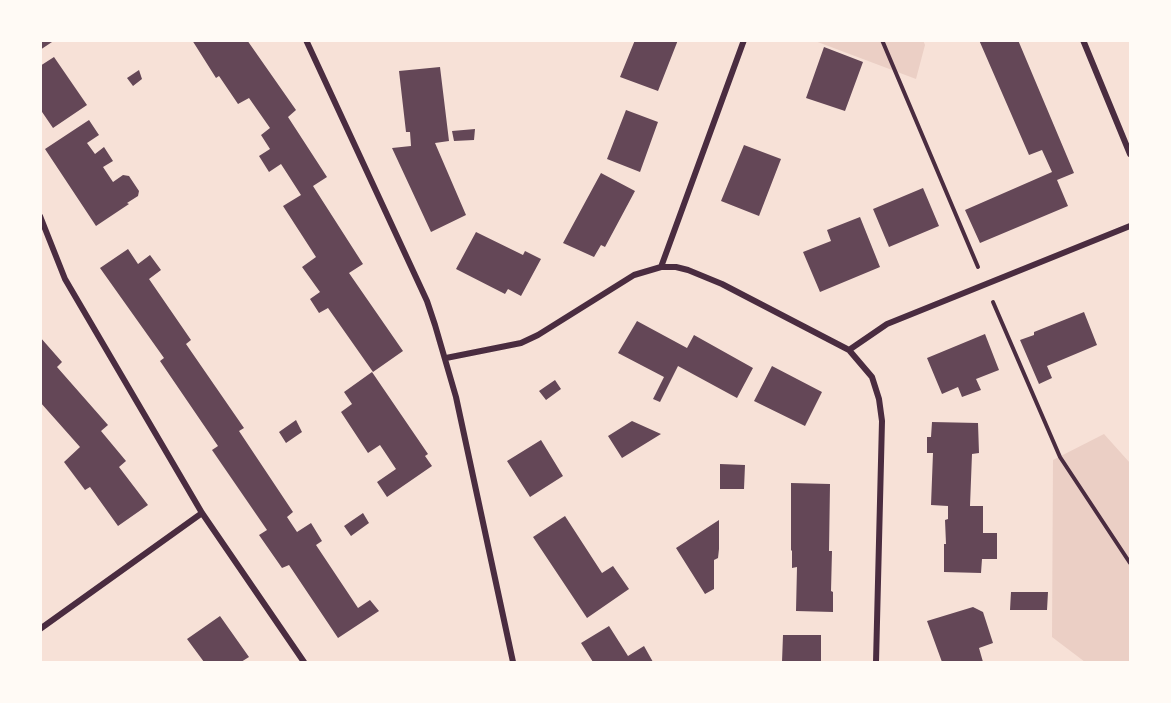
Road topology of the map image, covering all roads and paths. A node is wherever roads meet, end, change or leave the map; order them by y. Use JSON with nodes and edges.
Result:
{"nodes":[{"id":1,"x":306,"y":40,"type":"edge"},
{"id":2,"x":744,"y":40,"type":"edge"},
{"id":3,"x":882,"y":40,"type":"edge"},
{"id":4,"x":1083,"y":40,"type":"edge"},
{"id":5,"x":1131,"y":154,"type":"edge"},
{"id":6,"x":40,"y":216,"type":"edge"},
{"id":7,"x":1131,"y":226,"type":"edge"},
{"id":8,"x":661,"y":267,"type":"junction"},
{"id":9,"x":986,"y":285,"type":"junction"},
{"id":10,"x":849,"y":350,"type":"junction"},
{"id":11,"x":446,"y":358,"type":"junction"},
{"id":12,"x":202,"y":513,"type":"junction"},
{"id":13,"x":1131,"y":563,"type":"edge"},
{"id":14,"x":40,"y":629,"type":"edge"},
{"id":15,"x":304,"y":663,"type":"edge"},
{"id":16,"x":513,"y":663,"type":"edge"},
{"id":17,"x":876,"y":663,"type":"edge"}],
"edges":[{"from":1,"to":11,"type":"street"},
{"from":2,"to":8,"type":"street"},
{"from":3,"to":9,"type":"path"},
{"from":4,"to":5,"type":"street"},
{"from":6,"to":12,"type":"street"},
{"from":7,"to":9,"type":"street"},
{"from":8,"to":10,"type":"street"},
{"from":8,"to":11,"type":"street"},
{"from":9,"to":10,"type":"street"},
{"from":9,"to":13,"type":"path"},
{"from":10,"to":17,"type":"street"},
{"from":11,"to":16,"type":"street"},
{"from":12,"to":14,"type":"street"},
{"from":12,"to":15,"type":"street"}]}
